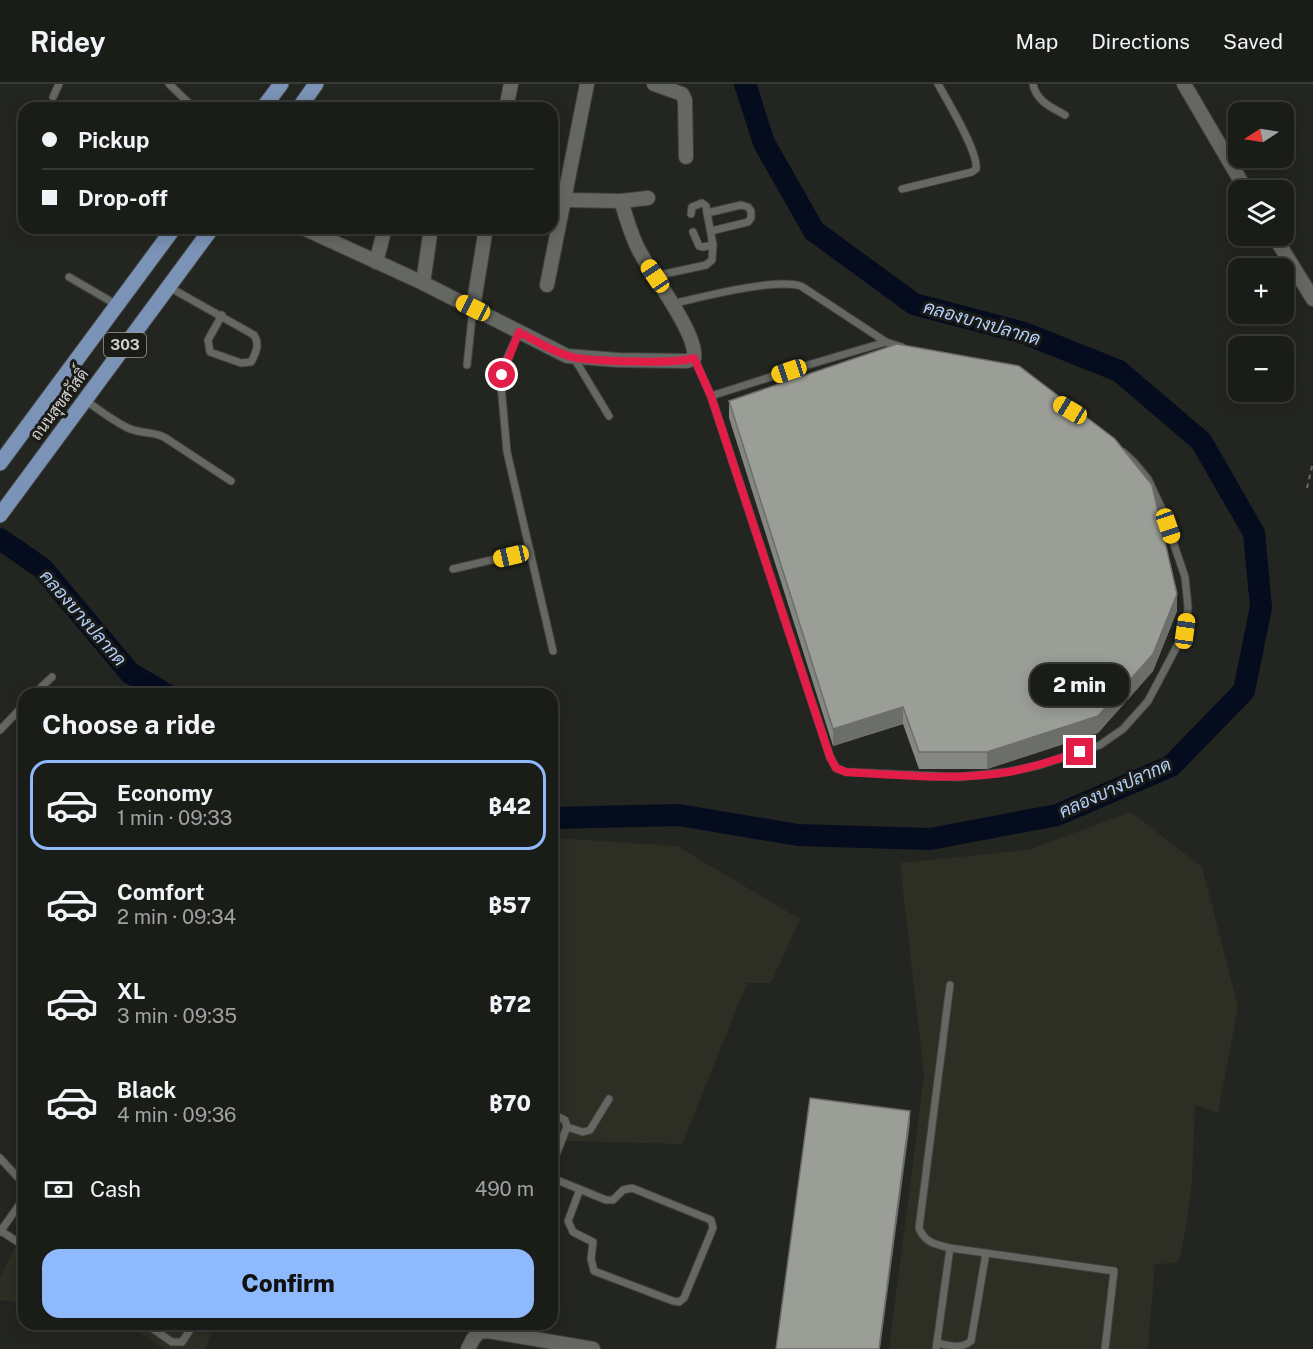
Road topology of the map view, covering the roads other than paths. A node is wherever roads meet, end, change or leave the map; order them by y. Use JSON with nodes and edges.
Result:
{"nodes":[{"id":1,"x":58,"y":84,"type":"edge"},
{"id":2,"x":169,"y":84,"type":"edge"},
{"id":3,"x":281,"y":84,"type":"edge"},
{"id":4,"x":316,"y":84,"type":"edge"},
{"id":5,"x":510,"y":84,"type":"edge"},
{"id":6,"x":587,"y":84,"type":"edge"},
{"id":7,"x":654,"y":84,"type":"edge"},
{"id":8,"x":938,"y":84,"type":"edge"},
{"id":9,"x":1033,"y":84,"type":"edge"},
{"id":10,"x":1184,"y":84,"type":"edge"},
{"id":11,"x":177,"y":87,"type":"edge"},
{"id":12,"x":53,"y":97,"type":"dead end"},
{"id":13,"x":189,"y":102,"type":"edge"},
{"id":14,"x":268,"y":102,"type":"edge"},
{"id":15,"x":303,"y":102,"type":"edge"},
{"id":16,"x":507,"y":102,"type":"edge"},
{"id":17,"x":1065,"y":115,"type":"dead end"},
{"id":18,"x":686,"y":157,"type":"dead end"},
{"id":19,"x":1240,"y":180,"type":"edge"},
{"id":20,"x":902,"y":189,"type":"dead end"},
{"id":21,"x":648,"y":198,"type":"dead end"},
{"id":22,"x":564,"y":200,"type":"junction"},
{"id":23,"x":621,"y":201,"type":"junction"},
{"id":24,"x":691,"y":213,"type":"dead end"},
{"id":25,"x":707,"y":213,"type":"junction"},
{"id":26,"x":558,"y":230,"type":"edge"},
{"id":27,"x":711,"y":231,"type":"junction"},
{"id":28,"x":693,"y":232,"type":"dead end"},
{"id":29,"x":170,"y":234,"type":"edge"},
{"id":30,"x":208,"y":234,"type":"edge"},
{"id":31,"x":316,"y":234,"type":"edge"},
{"id":32,"x":383,"y":234,"type":"edge"},
{"id":33,"x":430,"y":234,"type":"edge"},
{"id":34,"x":485,"y":234,"type":"edge"},
{"id":35,"x":557,"y":234,"type":"edge"},
{"id":36,"x":713,"y":245,"type":"junction"},
{"id":37,"x":1280,"y":246,"type":"edge"},
{"id":38,"x":376,"y":262,"type":"junction"},
{"id":39,"x":655,"y":276,"type":"junction"},
{"id":40,"x":69,"y":277,"type":"dead end"},
{"id":41,"x":423,"y":284,"type":"junction"},
{"id":42,"x":547,"y":285,"type":"dead end"},
{"id":43,"x":169,"y":286,"type":"junction"},
{"id":44,"x":1313,"y":299,"type":"edge"},
{"id":45,"x":671,"y":304,"type":"junction"},
{"id":46,"x":117,"y":305,"type":"junction"},
{"id":47,"x":473,"y":308,"type":"junction"},
{"id":48,"x":222,"y":315,"type":"junction"},
{"id":49,"x":519,"y":332,"type":"junction"},
{"id":50,"x":886,"y":342,"type":"junction"},
{"id":51,"x":907,"y":349,"type":"edge"},
{"id":52,"x":574,"y":358,"type":"junction"},
{"id":53,"x":694,"y":358,"type":"junction"},
{"id":54,"x":467,"y":365,"type":"dead end"},
{"id":55,"x":711,"y":396,"type":"junction"},
{"id":56,"x":85,"y":400,"type":"junction"},
{"id":57,"x":609,"y":416,"type":"dead end"},
{"id":58,"x":1117,"y":446,"type":"edge"},
{"id":59,"x":0,"y":463,"type":"edge"},
{"id":60,"x":231,"y":481,"type":"dead end"},
{"id":61,"x":0,"y":515,"type":"edge"},
{"id":62,"x":530,"y":551,"type":"junction"},
{"id":63,"x":453,"y":569,"type":"dead end"},
{"id":64,"x":553,"y":651,"type":"dead end"},
{"id":65,"x":52,"y":677,"type":"dead end"},
{"id":66,"x":40,"y":688,"type":"edge"},
{"id":67,"x":18,"y":711,"type":"edge"},
{"id":68,"x":0,"y":730,"type":"edge"},
{"id":69,"x":950,"y":985,"type":"dead end"},
{"id":70,"x":609,"y":1099,"type":"dead end"},
{"id":71,"x":558,"y":1117,"type":"edge"},
{"id":72,"x":567,"y":1127,"type":"junction"},
{"id":73,"x":558,"y":1150,"type":"edge"},
{"id":74,"x":0,"y":1158,"type":"edge"},
{"id":75,"x":18,"y":1178,"type":"edge"},
{"id":76,"x":558,"y":1181,"type":"edge"},
{"id":77,"x":580,"y":1190,"type":"junction"},
{"id":78,"x":18,"y":1206,"type":"edge"},
{"id":79,"x":0,"y":1232,"type":"edge"},
{"id":80,"x":18,"y":1242,"type":"edge"},
{"id":81,"x":950,"y":1248,"type":"junction"},
{"id":82,"x":986,"y":1253,"type":"junction"},
{"id":83,"x":155,"y":1330,"type":"edge"},
{"id":84,"x":190,"y":1330,"type":"edge"},
{"id":85,"x":480,"y":1330,"type":"edge"},
{"id":86,"x":490,"y":1330,"type":"edge"},
{"id":87,"x":566,"y":1346,"type":"edge"},
{"id":88,"x":936,"y":1346,"type":"edge"},
{"id":89,"x":468,"y":1349,"type":"edge"},
{"id":90,"x":593,"y":1349,"type":"edge"},
{"id":91,"x":1105,"y":1349,"type":"edge"}],
"edges":[{"from":1,"to":12,"type":"lane"},
{"from":2,"to":11,"type":"lane"},
{"from":3,"to":14,"type":"main road"},
{"from":4,"to":15,"type":"main road"},
{"from":5,"to":16,"type":"street"},
{"from":6,"to":22,"type":"street"},
{"from":7,"to":18,"type":"street"},
{"from":8,"to":20,"type":"lane"},
{"from":9,"to":17,"type":"lane"},
{"from":10,"to":19,"type":"street"},
{"from":11,"to":13,"type":"lane"},
{"from":21,"to":23,"type":"street"},
{"from":22,"to":23,"type":"street"},
{"from":22,"to":26,"type":"street"},
{"from":23,"to":39,"type":"street"},
{"from":24,"to":25,"type":"lane"},
{"from":25,"to":27,"type":"lane"},
{"from":25,"to":27,"type":"lane"},
{"from":27,"to":36,"type":"lane"},
{"from":28,"to":36,"type":"lane"},
{"from":29,"to":46,"type":"main road","name":"ถนนสุขสวัสดิ์","number":"303"},
{"from":30,"to":43,"type":"main road","name":"ถนนสุขสวัสดิ์","number":"303"},
{"from":31,"to":38,"type":"street"},
{"from":32,"to":38,"type":"street"},
{"from":33,"to":41,"type":"street"},
{"from":34,"to":47,"type":"street"},
{"from":35,"to":42,"type":"street"},
{"from":36,"to":39,"type":"lane"},
{"from":37,"to":44,"type":"street"},
{"from":38,"to":41,"type":"street"},
{"from":39,"to":45,"type":"street"},
{"from":40,"to":46,"type":"lane"},
{"from":41,"to":47,"type":"street"},
{"from":43,"to":48,"type":"lane"},
{"from":43,"to":56,"type":"main road","name":"ถนนสุขสวัสดิ์","number":"303"},
{"from":45,"to":50,"type":"lane"},
{"from":45,"to":53,"type":"street"},
{"from":46,"to":59,"type":"main road","name":"ถนนสุขสวัสดิ์","number":"303"},
{"from":47,"to":49,"type":"street"},
{"from":47,"to":54,"type":"lane"},
{"from":48,"to":48,"type":"lane"},
{"from":49,"to":52,"type":"street"},
{"from":49,"to":62,"type":"lane"},
{"from":50,"to":51,"type":"lane"},
{"from":50,"to":55,"type":"lane"},
{"from":52,"to":53,"type":"street"},
{"from":52,"to":57,"type":"lane"},
{"from":53,"to":55,"type":"lane"},
{"from":55,"to":58,"type":"lane"},
{"from":56,"to":60,"type":"lane"},
{"from":56,"to":61,"type":"main road","name":"ถนนสุขสวัสดิ์","number":"303"},
{"from":62,"to":63,"type":"lane"},
{"from":62,"to":64,"type":"lane"},
{"from":65,"to":66,"type":"lane"},
{"from":67,"to":68,"type":"lane"},
{"from":69,"to":81,"type":"lane"},
{"from":70,"to":72,"type":"lane"},
{"from":71,"to":72,"type":"lane"},
{"from":72,"to":73,"type":"lane"},
{"from":74,"to":75,"type":"lane"},
{"from":76,"to":77,"type":"lane"},
{"from":77,"to":77,"type":"lane"},
{"from":78,"to":79,"type":"lane"},
{"from":79,"to":80,"type":"lane"},
{"from":81,"to":82,"type":"lane"},
{"from":81,"to":88,"type":"lane"},
{"from":82,"to":88,"type":"lane"},
{"from":82,"to":91,"type":"lane"},
{"from":83,"to":84,"type":"lane"},
{"from":85,"to":89,"type":"street"},
{"from":86,"to":87,"type":"street"},
{"from":87,"to":90,"type":"street"}]}
